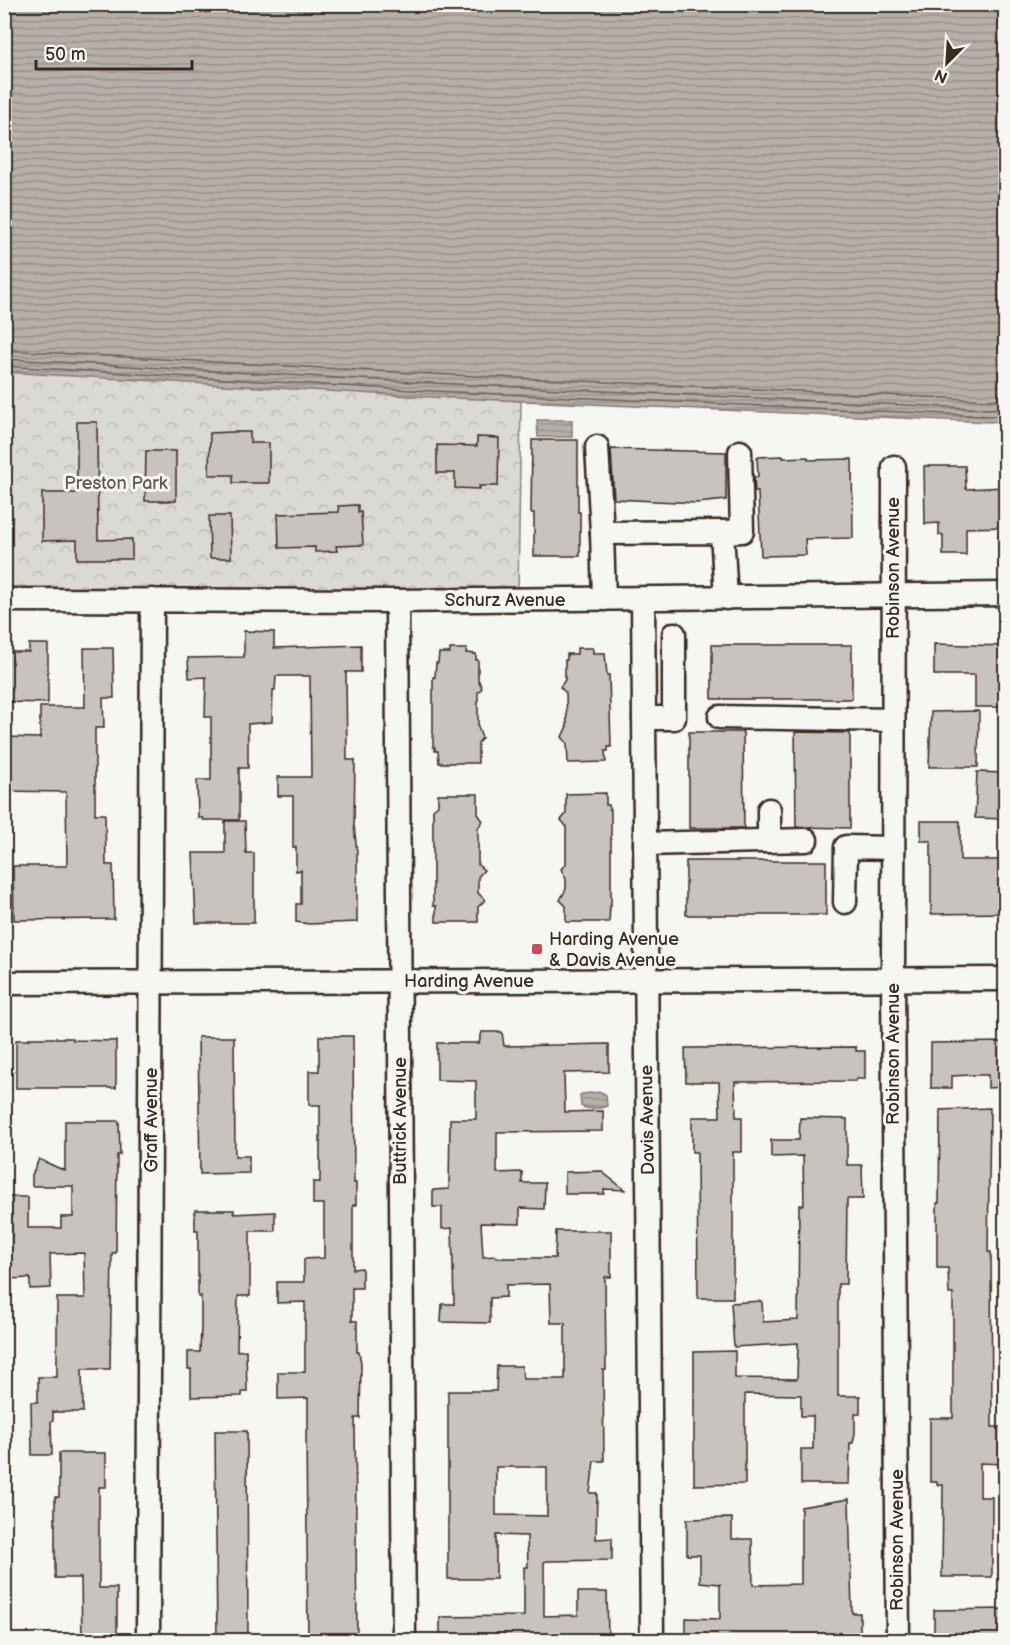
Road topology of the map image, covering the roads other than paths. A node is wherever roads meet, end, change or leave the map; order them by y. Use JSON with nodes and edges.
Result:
{"nodes":[{"id":1,"x":597,"y":447,"type":"dead end"},
{"id":2,"x":740,"y":452,"type":"dead end"},
{"id":3,"x":894,"y":467,"type":"dead end"},
{"id":4,"x":722,"y":532,"type":"junction"},
{"id":5,"x":602,"y":533,"type":"junction"},
{"id":6,"x":1005,"y":594,"type":"edge"},
{"id":7,"x":893,"y":596,"type":"junction"},
{"id":8,"x":726,"y":598,"type":"junction"},
{"id":9,"x":604,"y":599,"type":"junction"},
{"id":10,"x":643,"y":599,"type":"junction"},
{"id":11,"x":4,"y":600,"type":"edge"},
{"id":12,"x":152,"y":600,"type":"junction"},
{"id":13,"x":397,"y":601,"type":"junction"},
{"id":14,"x":674,"y":634,"type":"dead end"},
{"id":15,"x":720,"y":717,"type":"dead end"},
{"id":16,"x":644,"y":718,"type":"junction"},
{"id":17,"x":893,"y":720,"type":"junction"},
{"id":18,"x":769,"y":810,"type":"dead end"},
{"id":19,"x":806,"y":840,"type":"dead end"},
{"id":20,"x":769,"y":841,"type":"junction"},
{"id":21,"x":645,"y":844,"type":"junction"},
{"id":22,"x":893,"y":848,"type":"junction"},
{"id":23,"x":845,"y":902,"type":"dead end"},
{"id":24,"x":1005,"y":979,"type":"edge"},
{"id":25,"x":646,"y":980,"type":"junction"},
{"id":26,"x":893,"y":980,"type":"junction"},
{"id":27,"x":399,"y":981,"type":"junction"},
{"id":28,"x":152,"y":982,"type":"junction"},
{"id":29,"x":4,"y":983,"type":"edge"},
{"id":30,"x":148,"y":1641,"type":"edge"},
{"id":31,"x":404,"y":1641,"type":"edge"},
{"id":32,"x":652,"y":1641,"type":"edge"},
{"id":33,"x":897,"y":1641,"type":"edge"}],
"edges":[{"from":1,"to":5,"type":"street"},
{"from":2,"to":4,"type":"street"},
{"from":3,"to":7,"type":"street","name":"Robinson Avenue"},
{"from":4,"to":5,"type":"street"},
{"from":4,"to":8,"type":"street"},
{"from":5,"to":9,"type":"street"},
{"from":6,"to":7,"type":"street","name":"Schurz Avenue"},
{"from":7,"to":8,"type":"street","name":"Schurz Avenue"},
{"from":7,"to":17,"type":"street","name":"Robinson Avenue"},
{"from":8,"to":10,"type":"street","name":"Schurz Avenue"},
{"from":9,"to":10,"type":"street","name":"Schurz Avenue"},
{"from":9,"to":13,"type":"street","name":"Schurz Avenue"},
{"from":10,"to":16,"type":"street","name":"Davis Avenue"},
{"from":11,"to":12,"type":"street","name":"Schurz Avenue"},
{"from":12,"to":13,"type":"street","name":"Schurz Avenue"},
{"from":12,"to":28,"type":"street","name":"Graff Avenue"},
{"from":13,"to":27,"type":"street","name":"Buttrick Avenue"},
{"from":14,"to":16,"type":"street"},
{"from":15,"to":17,"type":"street"},
{"from":16,"to":21,"type":"street","name":"Davis Avenue"},
{"from":17,"to":22,"type":"street","name":"Robinson Avenue"},
{"from":18,"to":20,"type":"street"},
{"from":19,"to":20,"type":"street"},
{"from":20,"to":21,"type":"street"},
{"from":21,"to":25,"type":"street","name":"Davis Avenue"},
{"from":22,"to":23,"type":"street"},
{"from":22,"to":26,"type":"street","name":"Robinson Avenue"},
{"from":24,"to":26,"type":"street","name":"Harding Avenue"},
{"from":25,"to":26,"type":"street","name":"Harding Avenue"},
{"from":25,"to":27,"type":"street","name":"Harding Avenue"},
{"from":25,"to":32,"type":"street","name":"Davis Avenue"},
{"from":26,"to":33,"type":"street","name":"Robinson Avenue"},
{"from":27,"to":28,"type":"street","name":"Harding Avenue"},
{"from":27,"to":31,"type":"street","name":"Buttrick Avenue"},
{"from":28,"to":29,"type":"street","name":"Harding Avenue"},
{"from":28,"to":30,"type":"street","name":"Graff Avenue"}]}
